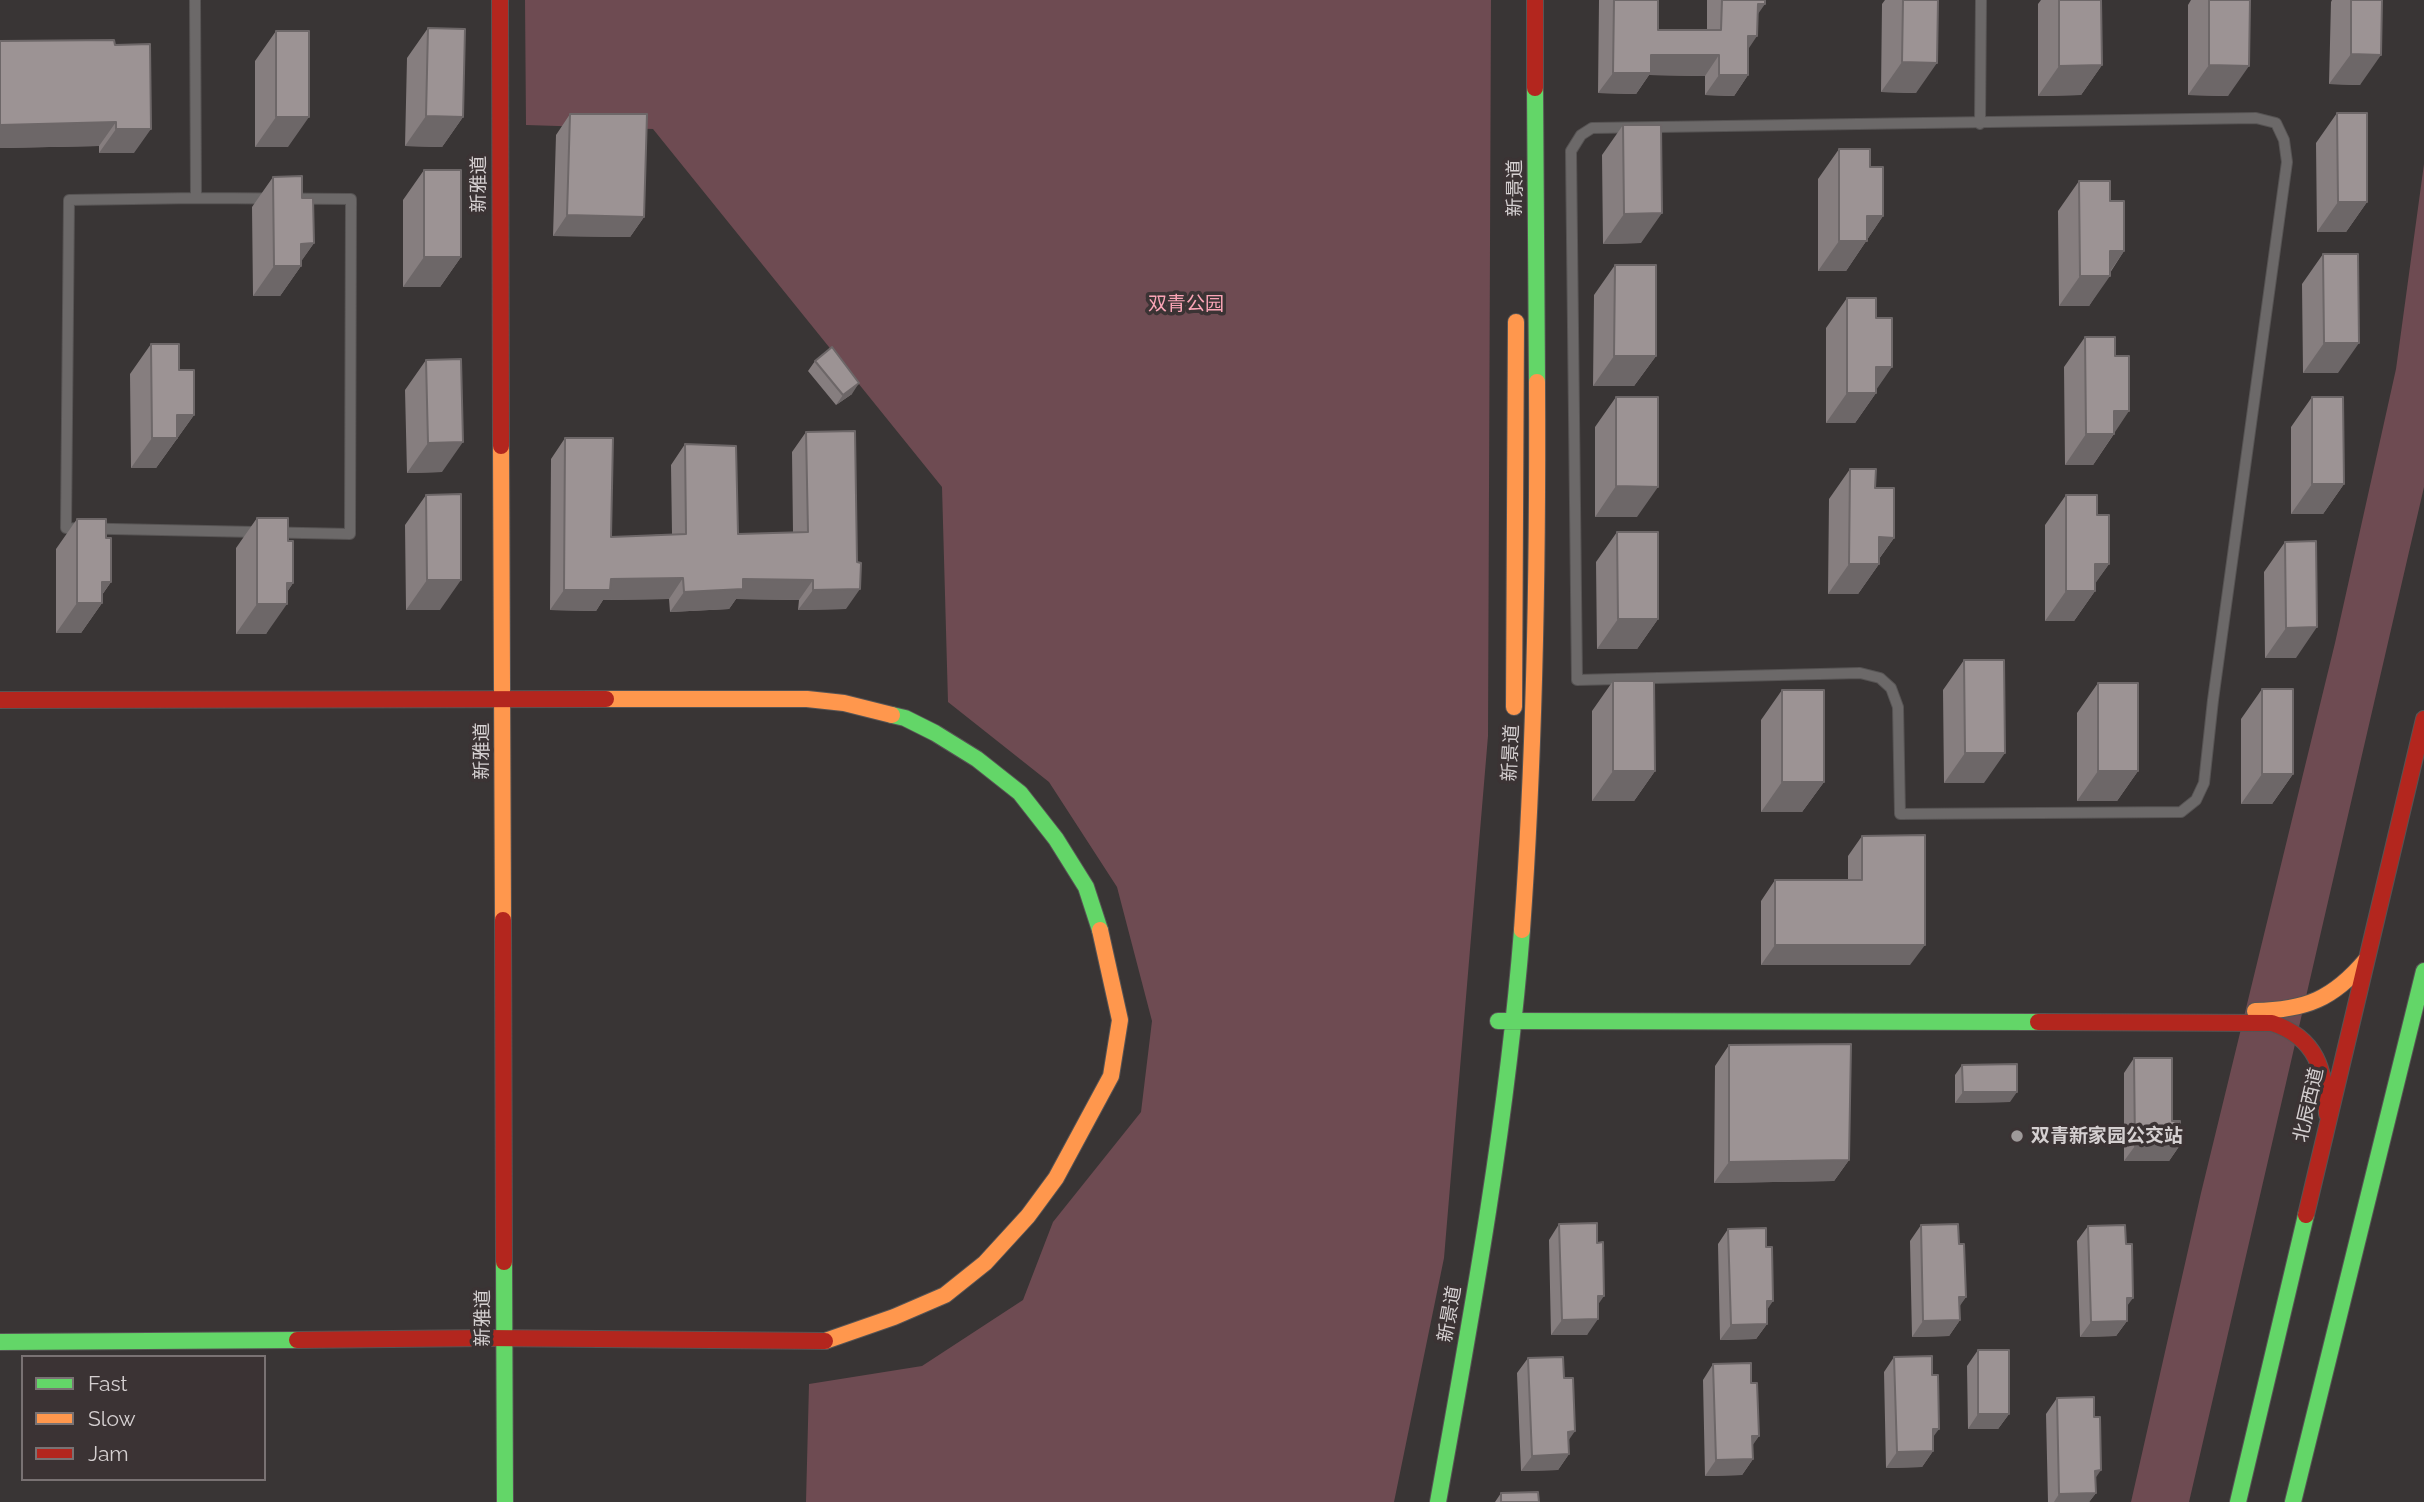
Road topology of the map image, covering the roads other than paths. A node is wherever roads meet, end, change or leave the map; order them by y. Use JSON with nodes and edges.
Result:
{"nodes":[{"id":1,"x":195,"y":0,"type":"edge"},
{"id":2,"x":485,"y":0,"type":"edge"},
{"id":3,"x":500,"y":0,"type":"edge"},
{"id":4,"x":1535,"y":0,"type":"edge"},
{"id":5,"x":1982,"y":0,"type":"edge"},
{"id":6,"x":1980,"y":124,"type":"junction"},
{"id":7,"x":196,"y":198,"type":"junction"},
{"id":8,"x":484,"y":237,"type":"dead end"},
{"id":9,"x":1516,"y":303,"type":"dead end"},
{"id":10,"x":502,"y":698,"type":"junction"},
{"id":11,"x":0,"y":700,"type":"edge"},
{"id":12,"x":2424,"y":719,"type":"edge"},
{"id":13,"x":1514,"y":723,"type":"dead end"},
{"id":14,"x":2366,"y":960,"type":"junction"},
{"id":15,"x":2424,"y":971,"type":"edge"},
{"id":16,"x":1516,"y":1013,"type":"junction"},
{"id":17,"x":1495,"y":1020,"type":"dead end"},
{"id":18,"x":2328,"y":1118,"type":"junction"},
{"id":19,"x":1472,"y":1209,"type":"dead end"},
{"id":20,"x":505,"y":1338,"type":"junction"},
{"id":21,"x":0,"y":1342,"type":"edge"},
{"id":22,"x":1424,"y":1489,"type":"dead end"},
{"id":23,"x":505,"y":1502,"type":"edge"},
{"id":24,"x":1438,"y":1502,"type":"edge"},
{"id":25,"x":2238,"y":1502,"type":"edge"},
{"id":26,"x":2293,"y":1502,"type":"edge"}],
"edges":[{"from":1,"to":7,"type":"lane"},
{"from":2,"to":8,"type":"street","name":"新雅道"},
{"from":3,"to":10,"type":"street","name":"新雅道"},
{"from":4,"to":16,"type":"street","name":"新景道"},
{"from":5,"to":6,"type":"lane"},
{"from":6,"to":6,"type":"lane"},
{"from":7,"to":7,"type":"lane"},
{"from":9,"to":13,"type":"street","name":"新景道"},
{"from":10,"to":11,"type":"street"},
{"from":10,"to":20,"type":"street","name":"新雅道"},
{"from":10,"to":20,"type":"street"},
{"from":12,"to":14,"type":"street","name":"北辰西道"},
{"from":14,"to":16,"type":"street"},
{"from":14,"to":18,"type":"street","name":"北辰西道"},
{"from":15,"to":26,"type":"street"},
{"from":16,"to":17,"type":"street"},
{"from":16,"to":18,"type":"street"},
{"from":16,"to":24,"type":"street","name":"新景道"},
{"from":18,"to":25,"type":"street","name":"北辰西道"},
{"from":19,"to":22,"type":"street","name":"新景道"},
{"from":20,"to":21,"type":"street"},
{"from":20,"to":23,"type":"street","name":"新雅道"}]}
